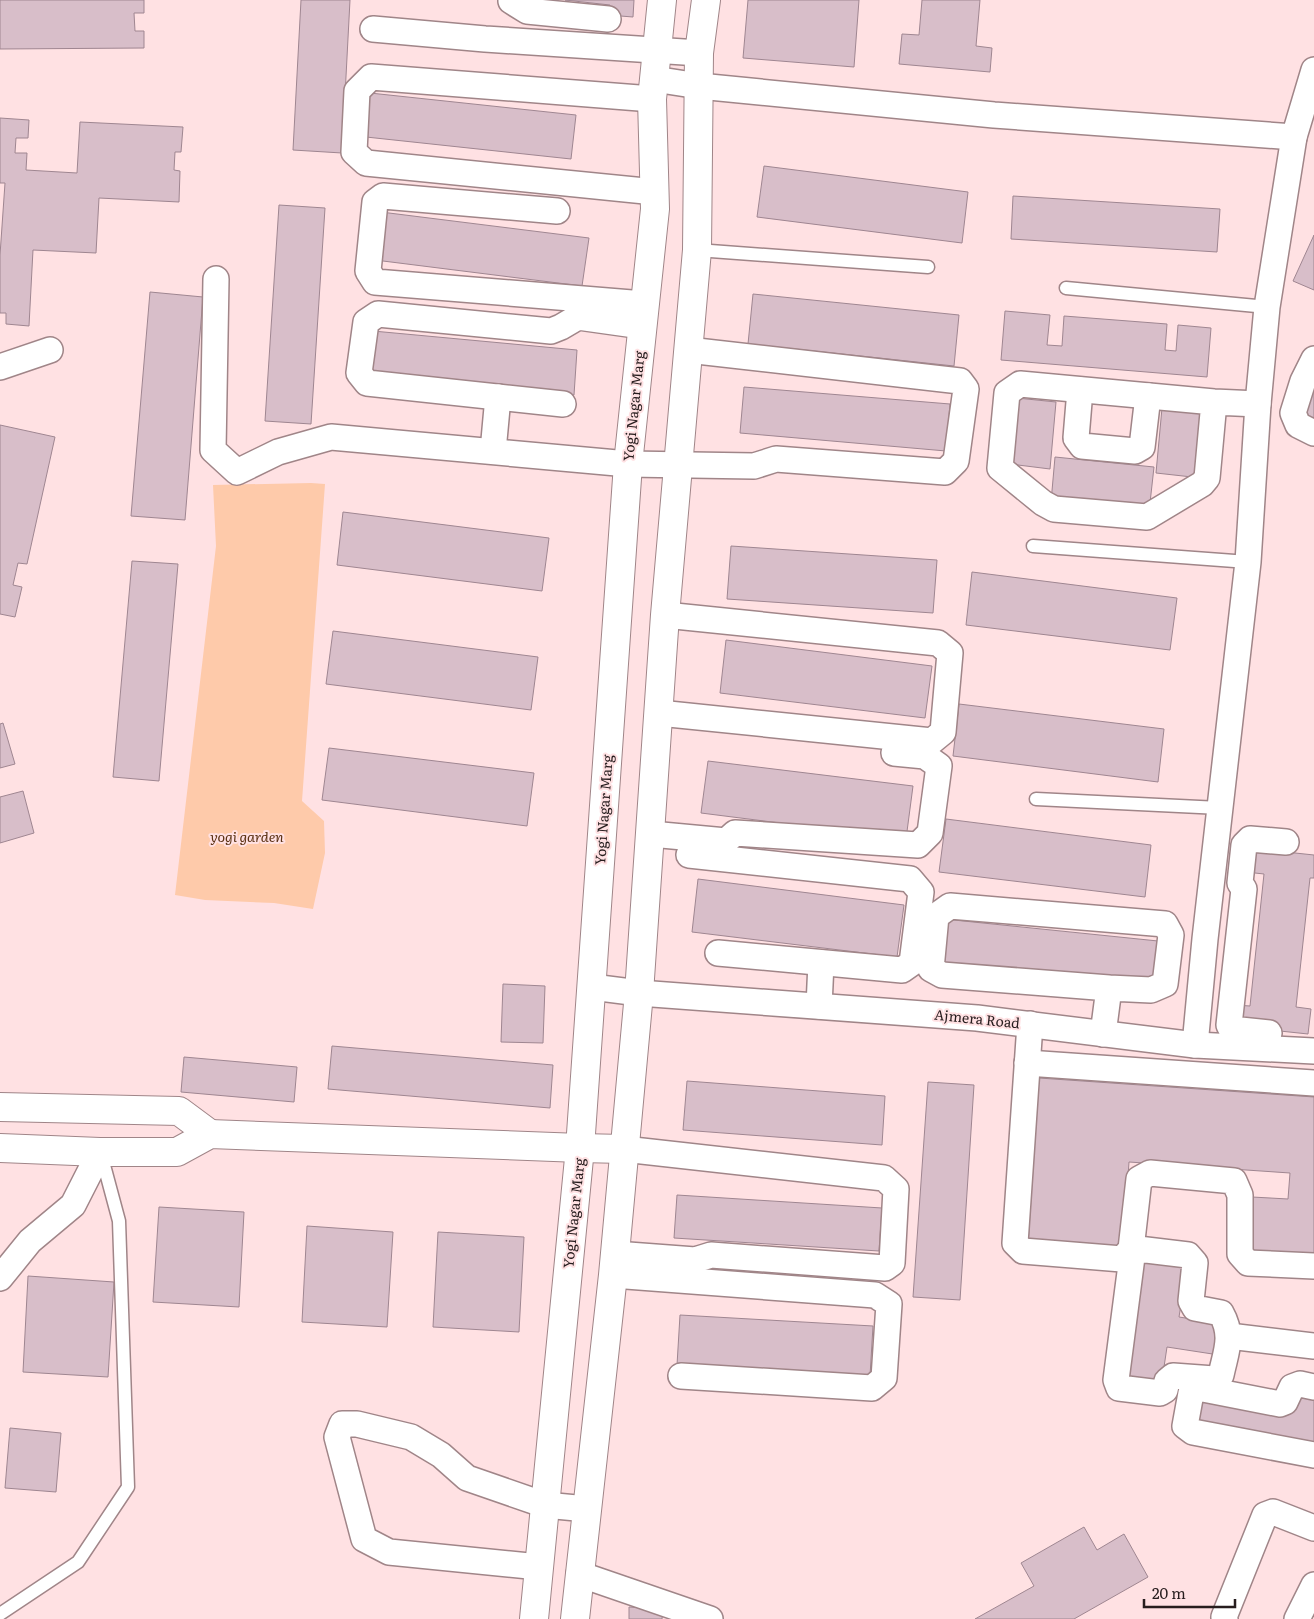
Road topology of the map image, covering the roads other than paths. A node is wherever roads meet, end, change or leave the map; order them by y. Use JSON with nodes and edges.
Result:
{"nodes":[{"id":1,"x":511,"y":0,"type":"edge"},
{"id":2,"x":662,"y":0,"type":"edge"},
{"id":3,"x":706,"y":0,"type":"edge"},
{"id":4,"x":608,"y":19,"type":"dead end"},
{"id":5,"x":373,"y":29,"type":"dead end"},
{"id":6,"x":508,"y":40,"type":"junction"},
{"id":7,"x":656,"y":51,"type":"junction"},
{"id":8,"x":699,"y":53,"type":"junction"},
{"id":9,"x":1314,"y":70,"type":"edge"},
{"id":10,"x":699,"y":86,"type":"junction"},
{"id":11,"x":652,"y":89,"type":"junction"},
{"id":12,"x":1294,"y":138,"type":"junction"},
{"id":13,"x":656,"y":192,"type":"junction"},
{"id":14,"x":557,"y":211,"type":"dead end"},
{"id":15,"x":697,"y":250,"type":"junction"},
{"id":16,"x":928,"y":267,"type":"dead end"},
{"id":17,"x":216,"y":279,"type":"dead end"},
{"id":18,"x":1066,"y":288,"type":"dead end"},
{"id":19,"x":1267,"y":307,"type":"junction"},
{"id":20,"x":643,"y":315,"type":"junction"},
{"id":21,"x":50,"y":350,"type":"dead end"},
{"id":22,"x":688,"y":350,"type":"junction"},
{"id":23,"x":1314,"y":359,"type":"edge"},
{"id":24,"x":0,"y":367,"type":"edge"},
{"id":25,"x":1260,"y":379,"type":"junction"},
{"id":26,"x":1303,"y":381,"type":"junction"},
{"id":27,"x":1080,"y":390,"type":"junction"},
{"id":28,"x":1148,"y":396,"type":"junction"},
{"id":29,"x":498,"y":398,"type":"junction"},
{"id":30,"x":1214,"y":402,"type":"junction"},
{"id":31,"x":563,"y":404,"type":"dead end"},
{"id":32,"x":1258,"y":404,"type":"junction"},
{"id":33,"x":1314,"y":433,"type":"edge"},
{"id":34,"x":493,"y":451,"type":"junction"},
{"id":35,"x":628,"y":464,"type":"junction"},
{"id":36,"x":678,"y":465,"type":"junction"},
{"id":37,"x":1033,"y":546,"type":"dead end"},
{"id":38,"x":1248,"y":562,"type":"junction"},
{"id":39,"x":665,"y":615,"type":"junction"},
{"id":40,"x":658,"y":721,"type":"junction"},
{"id":41,"x":1036,"y":799,"type":"dead end"},
{"id":42,"x":1220,"y":808,"type":"junction"},
{"id":43,"x":1286,"y":842,"type":"dead end"},
{"id":44,"x":650,"y":843,"type":"junction"},
{"id":45,"x":1209,"y":900,"type":"junction"},
{"id":46,"x":1243,"y":903,"type":"junction"},
{"id":47,"x":718,"y":953,"type":"dead end"},
{"id":48,"x":821,"y":962,"type":"junction"},
{"id":49,"x":1202,"y":971,"type":"junction"},
{"id":50,"x":1235,"y":974,"type":"junction"},
{"id":51,"x":979,"y":978,"type":"junction"},
{"id":52,"x":592,"y":987,"type":"junction"},
{"id":53,"x":1109,"y":988,"type":"junction"},
{"id":54,"x":639,"y":993,"type":"junction"},
{"id":55,"x":819,"y":1006,"type":"junction"},
{"id":56,"x":977,"y":1018,"type":"junction"},
{"id":57,"x":1030,"y":1024,"type":"junction"},
{"id":58,"x":1103,"y":1034,"type":"junction"},
{"id":59,"x":1314,"y":1038,"type":"edge"},
{"id":60,"x":1195,"y":1045,"type":"junction"},
{"id":61,"x":1314,"y":1051,"type":"edge"},
{"id":62,"x":1027,"y":1064,"type":"junction"},
{"id":63,"x":1314,"y":1083,"type":"edge"},
{"id":64,"x":0,"y":1107,"type":"edge"},
{"id":65,"x":210,"y":1134,"type":"junction"},
{"id":66,"x":0,"y":1148,"type":"edge"},
{"id":67,"x":580,"y":1148,"type":"junction"},
{"id":68,"x":624,"y":1149,"type":"junction"},
{"id":69,"x":100,"y":1152,"type":"junction"},
{"id":70,"x":614,"y":1264,"type":"junction"},
{"id":71,"x":1314,"y":1266,"type":"edge"},
{"id":72,"x":0,"y":1278,"type":"edge"},
{"id":73,"x":1229,"y":1336,"type":"junction"},
{"id":74,"x":1314,"y":1346,"type":"edge"},
{"id":75,"x":560,"y":1356,"type":"junction"},
{"id":76,"x":604,"y":1360,"type":"junction"},
{"id":77,"x":680,"y":1376,"type":"dead end"},
{"id":78,"x":1314,"y":1387,"type":"edge"},
{"id":79,"x":1314,"y":1456,"type":"edge"},
{"id":80,"x":546,"y":1505,"type":"junction"},
{"id":81,"x":587,"y":1509,"type":"junction"},
{"id":82,"x":1314,"y":1528,"type":"edge"},
{"id":83,"x":539,"y":1567,"type":"junction"},
{"id":84,"x":579,"y":1574,"type":"junction"},
{"id":85,"x":1314,"y":1585,"type":"edge"},
{"id":86,"x":0,"y":1614,"type":"edge"},
{"id":87,"x":534,"y":1619,"type":"edge"},
{"id":88,"x":575,"y":1619,"type":"edge"},
{"id":89,"x":710,"y":1619,"type":"edge"},
{"id":90,"x":1225,"y":1619,"type":"edge"},
{"id":91,"x":1297,"y":1619,"type":"edge"}],
"edges":[{"from":1,"to":4,"type":"street"},
{"from":1,"to":6,"type":"street"},
{"from":2,"to":7,"type":"street","name":"Yogi Nagar Marg"},
{"from":3,"to":8,"type":"street"},
{"from":5,"to":6,"type":"street"},
{"from":6,"to":7,"type":"street"},
{"from":7,"to":8,"type":"street"},
{"from":7,"to":11,"type":"street","name":"Yogi Nagar Marg"},
{"from":8,"to":10,"type":"street"},
{"from":9,"to":12,"type":"street"},
{"from":10,"to":11,"type":"street"},
{"from":10,"to":12,"type":"street"},
{"from":10,"to":15,"type":"street"},
{"from":11,"to":13,"type":"street","name":"Yogi Nagar Marg"},
{"from":11,"to":13,"type":"street"},
{"from":12,"to":19,"type":"street"},
{"from":13,"to":20,"type":"street","name":"Yogi Nagar Marg"},
{"from":14,"to":20,"type":"street"},
{"from":15,"to":16,"type":"lane"},
{"from":15,"to":22,"type":"street"},
{"from":17,"to":34,"type":"street"},
{"from":18,"to":19,"type":"lane"},
{"from":19,"to":25,"type":"street"},
{"from":20,"to":29,"type":"street"},
{"from":20,"to":35,"type":"street","name":"Yogi Nagar Marg"},
{"from":21,"to":24,"type":"street"},
{"from":22,"to":36,"type":"street"},
{"from":22,"to":36,"type":"street"},
{"from":23,"to":26,"type":"street"},
{"from":25,"to":26,"type":"street"},
{"from":25,"to":32,"type":"street"},
{"from":26,"to":33,"type":"street"},
{"from":27,"to":28,"type":"street"},
{"from":27,"to":28,"type":"street"},
{"from":27,"to":30,"type":"street"},
{"from":28,"to":30,"type":"street"},
{"from":29,"to":31,"type":"street"},
{"from":29,"to":34,"type":"street"},
{"from":30,"to":32,"type":"street"},
{"from":32,"to":38,"type":"street"},
{"from":34,"to":35,"type":"street"},
{"from":35,"to":36,"type":"street"},
{"from":35,"to":52,"type":"street","name":"Yogi Nagar Marg"},
{"from":36,"to":39,"type":"street"},
{"from":37,"to":38,"type":"lane"},
{"from":38,"to":42,"type":"street"},
{"from":39,"to":40,"type":"street"},
{"from":39,"to":40,"type":"street"},
{"from":40,"to":44,"type":"street"},
{"from":40,"to":44,"type":"street"},
{"from":41,"to":42,"type":"lane"},
{"from":42,"to":45,"type":"street"},
{"from":43,"to":46,"type":"street"},
{"from":44,"to":48,"type":"street"},
{"from":44,"to":54,"type":"street"},
{"from":45,"to":46,"type":"street"},
{"from":45,"to":49,"type":"street"},
{"from":46,"to":50,"type":"street"},
{"from":47,"to":48,"type":"street"},
{"from":48,"to":55,"type":"street"},
{"from":49,"to":50,"type":"street"},
{"from":49,"to":60,"type":"street"},
{"from":50,"to":59,"type":"street"},
{"from":51,"to":53,"type":"street"},
{"from":51,"to":53,"type":"street"},
{"from":51,"to":56,"type":"street"},
{"from":52,"to":54,"type":"street","name":"Ajmera Road"},
{"from":52,"to":67,"type":"street","name":"Yogi Nagar Marg"},
{"from":53,"to":58,"type":"street"},
{"from":54,"to":55,"type":"street","name":"Ajmera Road"},
{"from":54,"to":68,"type":"street"},
{"from":55,"to":56,"type":"street","name":"Ajmera Road"},
{"from":56,"to":57,"type":"street","name":"Ajmera Road"},
{"from":57,"to":58,"type":"street","name":"Ajmera Road"},
{"from":57,"to":62,"type":"street"},
{"from":58,"to":60,"type":"street","name":"Ajmera Road"},
{"from":60,"to":61,"type":"street","name":"Ajmera Road"},
{"from":62,"to":63,"type":"street"},
{"from":62,"to":71,"type":"street"},
{"from":64,"to":65,"type":"street"},
{"from":65,"to":67,"type":"street"},
{"from":65,"to":69,"type":"street"},
{"from":66,"to":69,"type":"street"},
{"from":67,"to":68,"type":"street"},
{"from":67,"to":75,"type":"street","name":"Yogi Nagar Marg"},
{"from":68,"to":70,"type":"street"},
{"from":68,"to":70,"type":"street"},
{"from":69,"to":72,"type":"street"},
{"from":69,"to":86,"type":"lane"},
{"from":70,"to":76,"type":"street"},
{"from":70,"to":77,"type":"street"},
{"from":73,"to":73,"type":"street"},
{"from":73,"to":74,"type":"street"},
{"from":75,"to":76,"type":"street"},
{"from":75,"to":80,"type":"street","name":"Yogi Nagar Marg"},
{"from":76,"to":81,"type":"street"},
{"from":78,"to":79,"type":"street"},
{"from":80,"to":81,"type":"street"},
{"from":80,"to":83,"type":"street","name":"Yogi Nagar Marg"},
{"from":80,"to":83,"type":"street"},
{"from":81,"to":84,"type":"street"},
{"from":82,"to":90,"type":"street"},
{"from":83,"to":87,"type":"street","name":"Yogi Nagar Marg"},
{"from":84,"to":88,"type":"street"},
{"from":84,"to":89,"type":"street"},
{"from":85,"to":91,"type":"street"}]}
